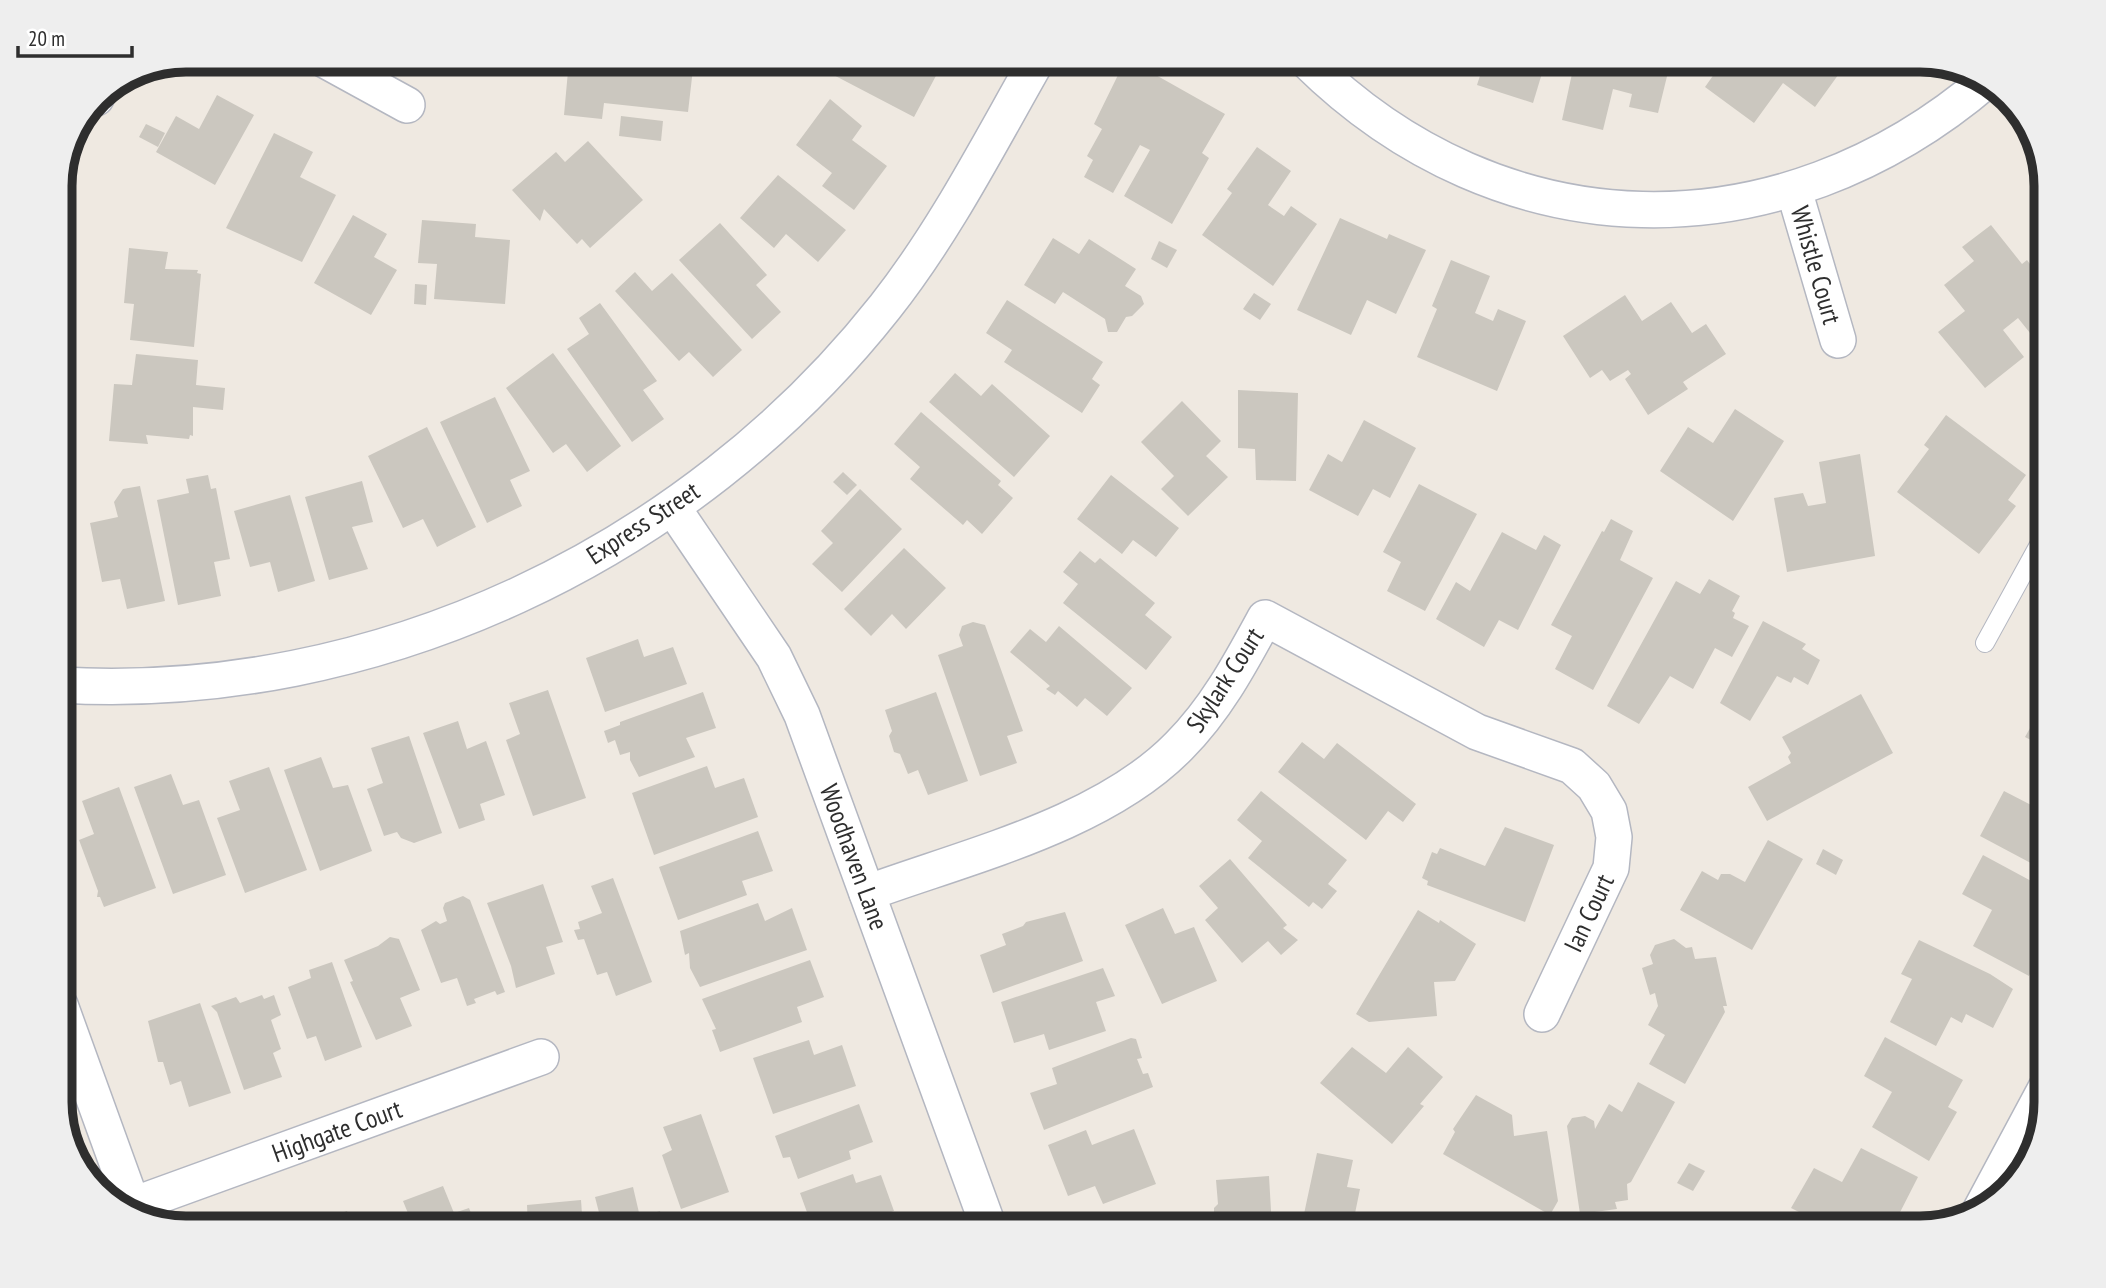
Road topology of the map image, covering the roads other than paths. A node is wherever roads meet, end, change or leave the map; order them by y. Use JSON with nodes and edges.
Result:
{"nodes":[{"id":1,"x":347,"y":72,"type":"edge"},
{"id":2,"x":1030,"y":72,"type":"edge"},
{"id":3,"x":1318,"y":72,"type":"edge"},
{"id":4,"x":1977,"y":87,"type":"edge"},
{"id":5,"x":407,"y":105,"type":"dead end"},
{"id":6,"x":1794,"y":190,"type":"junction"},
{"id":7,"x":1838,"y":340,"type":"dead end"},
{"id":8,"x":673,"y":508,"type":"junction"},
{"id":9,"x":2034,"y":554,"type":"edge"},
{"id":10,"x":1985,"y":643,"type":"dead end"},
{"id":11,"x":72,"y":686,"type":"edge"},
{"id":12,"x":1467,"y":727,"type":"joint"},
{"id":13,"x":867,"y":893,"type":"junction"},
{"id":14,"x":1542,"y":1014,"type":"dead end"},
{"id":15,"x":72,"y":1038,"type":"edge"},
{"id":16,"x":541,"y":1057,"type":"dead end"},
{"id":17,"x":2033,"y":1112,"type":"edge"},
{"id":18,"x":1990,"y":1192,"type":"edge"},
{"id":19,"x":131,"y":1202,"type":"edge"},
{"id":20,"x":141,"y":1207,"type":"edge"},
{"id":21,"x":985,"y":1216,"type":"edge"}],
"edges":[{"from":1,"to":5,"type":"street"},
{"from":2,"to":8,"type":"street","name":"Express Street"},
{"from":3,"to":6,"type":"street"},
{"from":4,"to":6,"type":"street"},
{"from":6,"to":7,"type":"street","name":"Whistle Court"},
{"from":8,"to":11,"type":"street","name":"Express Street"},
{"from":8,"to":13,"type":"street","name":"Woodhaven Lane"},
{"from":9,"to":10,"type":"lane"},
{"from":12,"to":13,"type":"street","name":"Skylark Court"},
{"from":12,"to":14,"type":"street","name":"Ian Court"},
{"from":13,"to":21,"type":"street","name":"Woodhaven Lane"},
{"from":15,"to":19,"type":"street"},
{"from":16,"to":20,"type":"street","name":"Highgate Court"},
{"from":17,"to":18,"type":"street"}]}
